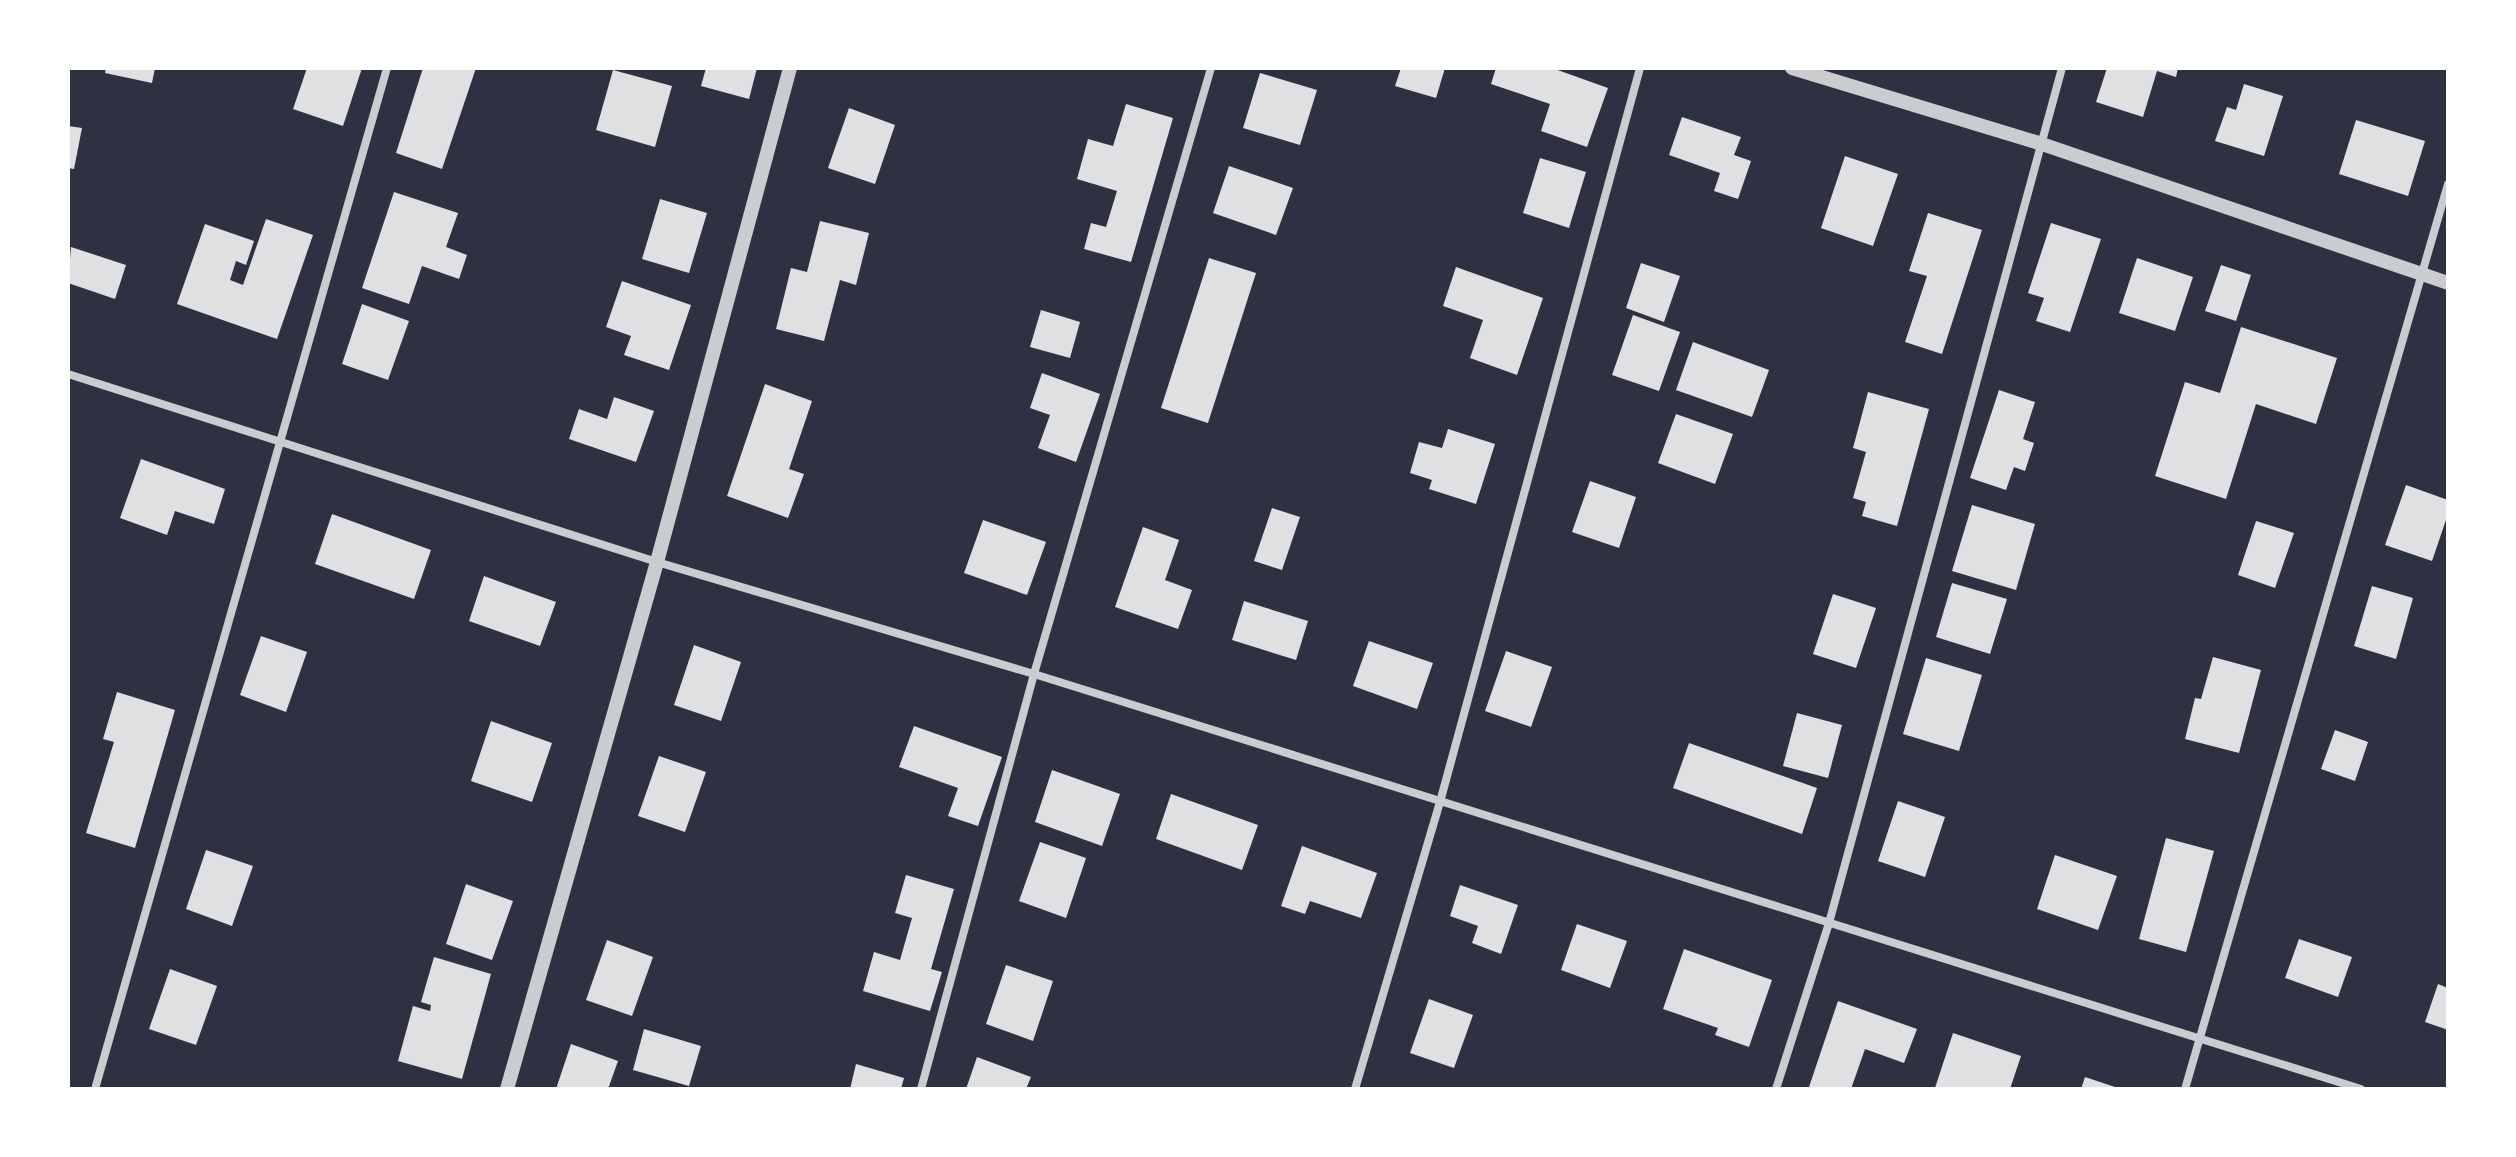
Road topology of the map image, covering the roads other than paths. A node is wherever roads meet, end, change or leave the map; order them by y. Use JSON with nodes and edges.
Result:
{"nodes":[{"id":1,"x":387,"y":68,"type":"edge"},
{"id":2,"x":790,"y":68,"type":"edge"},
{"id":3,"x":1211,"y":68,"type":"edge"},
{"id":4,"x":1640,"y":68,"type":"edge"},
{"id":5,"x":1792,"y":68,"type":"edge"},
{"id":6,"x":2062,"y":68,"type":"edge"},
{"id":7,"x":2039,"y":143,"type":"junction"},
{"id":8,"x":2448,"y":184,"type":"edge"},
{"id":9,"x":2420,"y":273,"type":"junction"},
{"id":10,"x":2448,"y":283,"type":"edge"},
{"id":11,"x":68,"y":374,"type":"edge"},
{"id":12,"x":279,"y":442,"type":"junction"},
{"id":13,"x":657,"y":562,"type":"junction"},
{"id":14,"x":1034,"y":674,"type":"junction"},
{"id":15,"x":1440,"y":802,"type":"junction"},
{"id":16,"x":1829,"y":923,"type":"junction"},
{"id":17,"x":2200,"y":1038,"type":"junction"},
{"id":18,"x":95,"y":1089,"type":"edge"},
{"id":19,"x":507,"y":1089,"type":"edge"},
{"id":20,"x":921,"y":1089,"type":"edge"},
{"id":21,"x":1355,"y":1089,"type":"edge"},
{"id":22,"x":1776,"y":1089,"type":"edge"},
{"id":23,"x":2185,"y":1089,"type":"edge"},
{"id":24,"x":2361,"y":1089,"type":"edge"}],
"edges":[{"from":1,"to":12,"type":"street"},
{"from":2,"to":13,"type":"street"},
{"from":3,"to":14,"type":"street"},
{"from":4,"to":15,"type":"street"},
{"from":5,"to":7,"type":"street"},
{"from":6,"to":7,"type":"street"},
{"from":7,"to":9,"type":"street"},
{"from":7,"to":16,"type":"street"},
{"from":8,"to":9,"type":"street"},
{"from":9,"to":10,"type":"street"},
{"from":9,"to":17,"type":"street"},
{"from":11,"to":12,"type":"street"},
{"from":12,"to":13,"type":"street"},
{"from":12,"to":18,"type":"street"},
{"from":13,"to":14,"type":"street"},
{"from":13,"to":19,"type":"street"},
{"from":14,"to":15,"type":"street"},
{"from":14,"to":20,"type":"street"},
{"from":15,"to":16,"type":"street"},
{"from":15,"to":21,"type":"street"},
{"from":16,"to":17,"type":"street"},
{"from":16,"to":22,"type":"street"},
{"from":17,"to":23,"type":"street"},
{"from":17,"to":24,"type":"street"}]}
